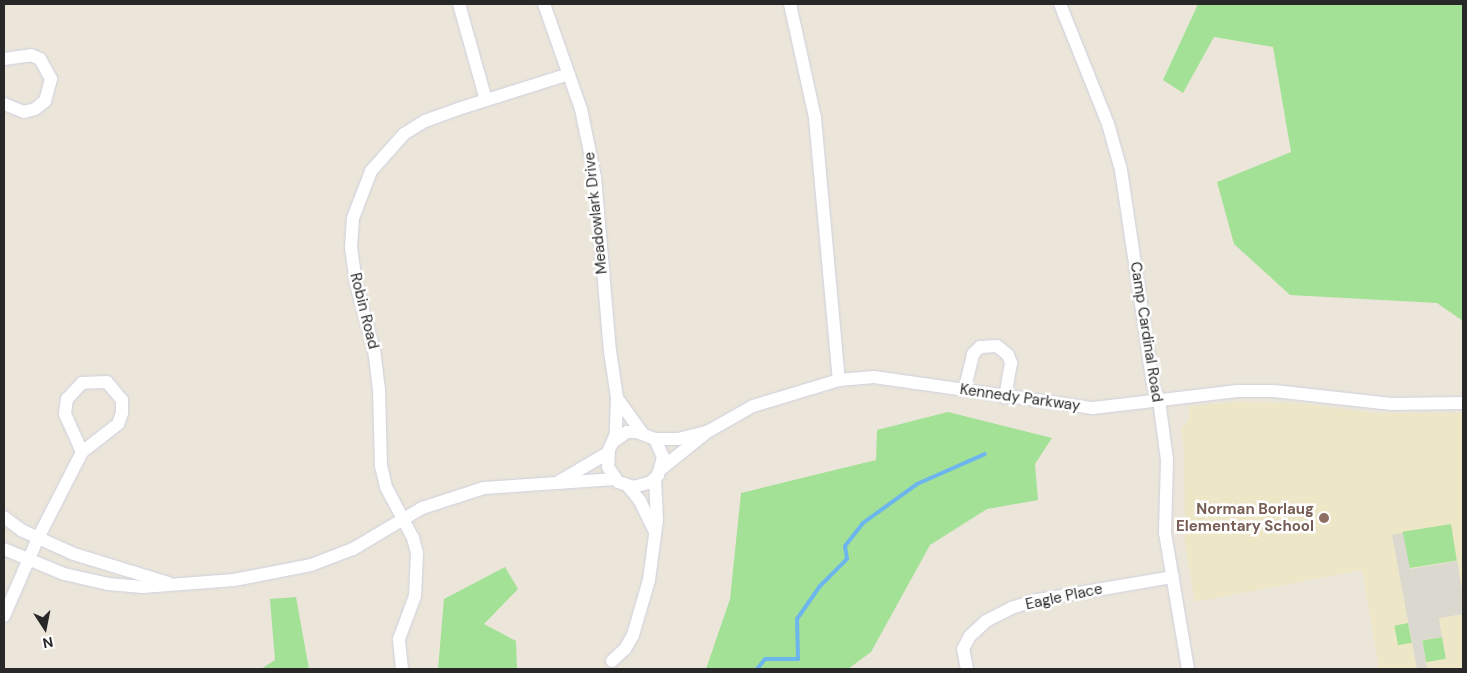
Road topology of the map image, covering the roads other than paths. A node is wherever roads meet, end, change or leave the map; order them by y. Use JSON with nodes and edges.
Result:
{"nodes":[{"id":1,"x":459,"y":4,"type":"edge"},
{"id":2,"x":544,"y":4,"type":"edge"},
{"id":3,"x":790,"y":4,"type":"edge"},
{"id":4,"x":1060,"y":4,"type":"edge"},
{"id":5,"x":4,"y":59,"type":"edge"},
{"id":6,"x":569,"y":74,"type":"junction"},
{"id":7,"x":486,"y":100,"type":"junction"},
{"id":8,"x":4,"y":104,"type":"edge"},
{"id":9,"x":839,"y":380,"type":"junction"},
{"id":10,"x":964,"y":391,"type":"junction"},
{"id":11,"x":1005,"y":397,"type":"junction"},
{"id":12,"x":617,"y":398,"type":"junction"},
{"id":13,"x":1159,"y":400,"type":"junction"},
{"id":14,"x":1463,"y":403,"type":"edge"},
{"id":15,"x":707,"y":432,"type":"junction"},
{"id":16,"x":642,"y":433,"type":"junction"},
{"id":17,"x":655,"y":440,"type":"junction"},
{"id":18,"x":610,"y":448,"type":"junction"},
{"id":19,"x":82,"y":452,"type":"junction"},
{"id":20,"x":658,"y":474,"type":"junction"},
{"id":21,"x":615,"y":479,"type":"junction"},
{"id":22,"x":560,"y":481,"type":"junction"},
{"id":23,"x":628,"y":486,"type":"junction"},
{"id":24,"x":4,"y":517,"type":"edge"},
{"id":25,"x":402,"y":518,"type":"junction"},
{"id":26,"x":654,"y":530,"type":"junction"},
{"id":27,"x":38,"y":538,"type":"junction"},
{"id":28,"x":4,"y":549,"type":"edge"},
{"id":29,"x":28,"y":561,"type":"junction"},
{"id":30,"x":1173,"y":576,"type":"junction"},
{"id":31,"x":173,"y":584,"type":"junction"},
{"id":32,"x":4,"y":616,"type":"edge"},
{"id":33,"x":612,"y":661,"type":"dead end"},
{"id":34,"x":402,"y":669,"type":"edge"},
{"id":35,"x":967,"y":669,"type":"edge"},
{"id":36,"x":1188,"y":669,"type":"edge"}],
"edges":[{"from":1,"to":7,"type":"street"},
{"from":2,"to":6,"type":"street","name":"Meadowlark Drive"},
{"from":3,"to":9,"type":"street"},
{"from":4,"to":13,"type":"street","name":"Camp Cardinal Road"},
{"from":5,"to":8,"type":"street"},
{"from":6,"to":7,"type":"street","name":"Robin Road"},
{"from":6,"to":12,"type":"street","name":"Meadowlark Drive"},
{"from":7,"to":25,"type":"street","name":"Robin Road"},
{"from":9,"to":10,"type":"street","name":"Kennedy Parkway"},
{"from":9,"to":15,"type":"street","name":"Kennedy Parkway"},
{"from":10,"to":11,"type":"street","name":"Kennedy Parkway"},
{"from":10,"to":11,"type":"street"},
{"from":11,"to":13,"type":"street","name":"Kennedy Parkway"},
{"from":12,"to":16,"type":"street","name":"Meadowlark Drive"},
{"from":12,"to":18,"type":"street","name":"Meadowlark Drive"},
{"from":13,"to":14,"type":"street","name":"Kennedy Parkway"},
{"from":13,"to":30,"type":"street","name":"Camp Cardinal Road"},
{"from":15,"to":17,"type":"street","name":"Kennedy Parkway"},
{"from":15,"to":20,"type":"street","name":"Kennedy Parkway"},
{"from":16,"to":17,"type":"street"},
{"from":16,"to":18,"type":"street"},
{"from":17,"to":20,"type":"street"},
{"from":18,"to":21,"type":"street"},
{"from":18,"to":22,"type":"street"},
{"from":19,"to":19,"type":"street"},
{"from":19,"to":27,"type":"street"},
{"from":20,"to":23,"type":"street"},
{"from":20,"to":26,"type":"street"},
{"from":21,"to":22,"type":"street"},
{"from":21,"to":23,"type":"street"},
{"from":22,"to":25,"type":"street"},
{"from":23,"to":26,"type":"street"},
{"from":24,"to":27,"type":"street"},
{"from":25,"to":31,"type":"street"},
{"from":25,"to":34,"type":"street","name":"Robin Road"},
{"from":26,"to":33,"type":"street"},
{"from":27,"to":29,"type":"street"},
{"from":27,"to":31,"type":"street"},
{"from":28,"to":29,"type":"street"},
{"from":29,"to":31,"type":"street"},
{"from":29,"to":32,"type":"street"},
{"from":30,"to":35,"type":"street","name":"Eagle Place"},
{"from":30,"to":36,"type":"street","name":"Camp Cardinal Road"}]}
